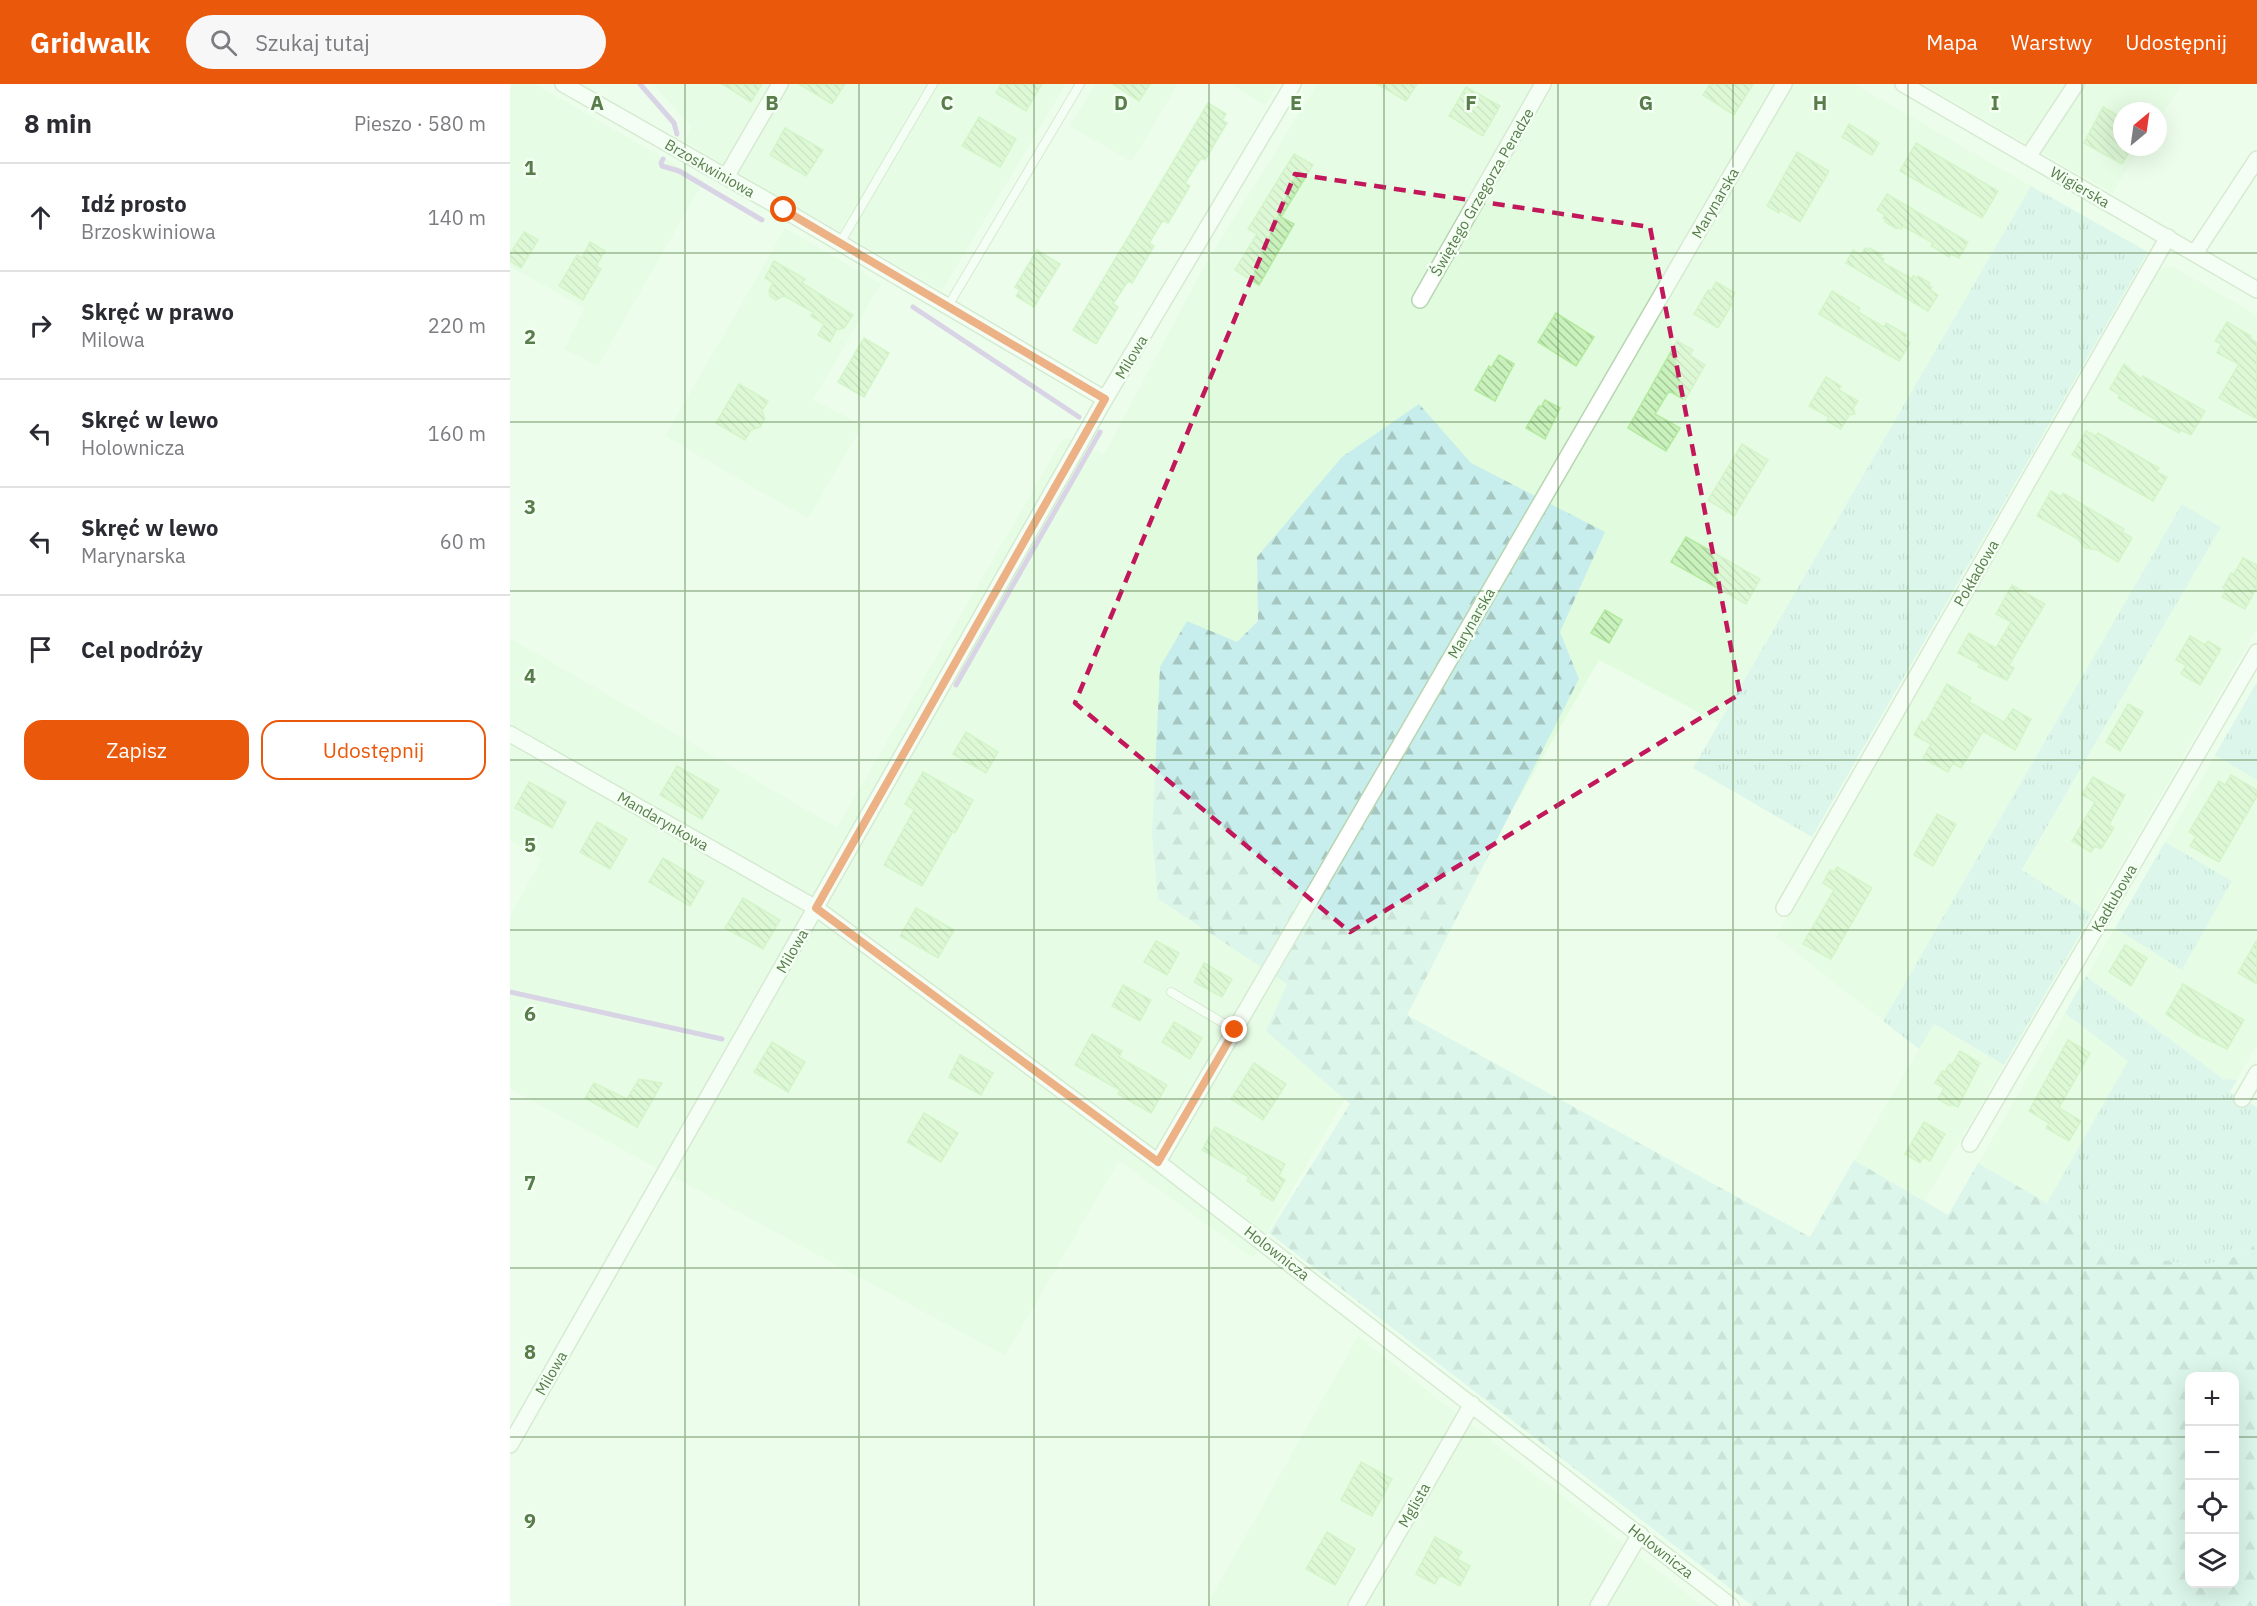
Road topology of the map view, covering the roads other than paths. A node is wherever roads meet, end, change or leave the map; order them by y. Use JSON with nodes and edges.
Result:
{"nodes":[{"id":1,"x":563,"y":84,"type":"edge"},
{"id":2,"x":780,"y":84,"type":"edge"},
{"id":3,"x":933,"y":84,"type":"edge"},
{"id":4,"x":1080,"y":84,"type":"edge"},
{"id":5,"x":1293,"y":84,"type":"edge"},
{"id":6,"x":1543,"y":84,"type":"edge"},
{"id":7,"x":1784,"y":84,"type":"edge"},
{"id":8,"x":1903,"y":84,"type":"edge"},
{"id":9,"x":2076,"y":84,"type":"edge"},
{"id":10,"x":2028,"y":157,"type":"junction"},
{"id":11,"x":2257,"y":159,"type":"edge"},
{"id":12,"x":726,"y":177,"type":"junction"},
{"id":13,"x":2168,"y":237,"type":"junction"},
{"id":14,"x":840,"y":243,"type":"junction"},
{"id":15,"x":2195,"y":253,"type":"junction"},
{"id":16,"x":2257,"y":291,"type":"edge"},
{"id":17,"x":1420,"y":300,"type":"dead end"},
{"id":18,"x":948,"y":306,"type":"junction"},
{"id":19,"x":1105,"y":399,"type":"junction"},
{"id":20,"x":2257,"y":652,"type":"edge"},
{"id":21,"x":510,"y":734,"type":"edge"},
{"id":22,"x":816,"y":908,"type":"junction"},
{"id":23,"x":1784,"y":908,"type":"dead end"},
{"id":24,"x":1171,"y":992,"type":"dead end"},
{"id":25,"x":1235,"y":1030,"type":"junction"},
{"id":26,"x":2257,"y":1073,"type":"edge"},
{"id":27,"x":2242,"y":1099,"type":"dead end"},
{"id":28,"x":1970,"y":1144,"type":"dead end"},
{"id":29,"x":1158,"y":1162,"type":"junction"},
{"id":30,"x":1472,"y":1404,"type":"junction"},
{"id":31,"x":510,"y":1445,"type":"edge"},
{"id":32,"x":1640,"y":1534,"type":"junction"},
{"id":33,"x":1356,"y":1606,"type":"edge"},
{"id":34,"x":1598,"y":1606,"type":"edge"},
{"id":35,"x":1731,"y":1606,"type":"edge"}],
"edges":[{"from":1,"to":12,"type":"street","name":"Brzoskwiniowa"},
{"from":2,"to":12,"type":"street"},
{"from":3,"to":14,"type":"lane"},
{"from":4,"to":18,"type":"lane"},
{"from":5,"to":19,"type":"street","name":"Milowa"},
{"from":6,"to":17,"type":"street","name":"Świętego Grzegorza Peradze"},
{"from":7,"to":25,"type":"street","name":"Marynarska"},
{"from":8,"to":10,"type":"street","name":"Wigierska"},
{"from":9,"to":10,"type":"street"},
{"from":10,"to":13,"type":"street","name":"Wigierska"},
{"from":11,"to":15,"type":"street"},
{"from":12,"to":14,"type":"street","name":"Brzoskwiniowa"},
{"from":13,"to":15,"type":"street","name":"Wigierska"},
{"from":13,"to":23,"type":"street","name":"Pokładowa"},
{"from":14,"to":18,"type":"street","name":"Brzoskwiniowa"},
{"from":15,"to":16,"type":"street","name":"Wigierska"},
{"from":18,"to":19,"type":"street","name":"Brzoskwiniowa"},
{"from":19,"to":22,"type":"street","name":"Milowa"},
{"from":20,"to":28,"type":"street","name":"Kadłubowa"},
{"from":21,"to":22,"type":"street","name":"Mandarynkowa"},
{"from":22,"to":29,"type":"street","name":"Holownicza"},
{"from":22,"to":31,"type":"street","name":"Milowa"},
{"from":24,"to":25,"type":"lane"},
{"from":25,"to":29,"type":"street","name":"Marynarska"},
{"from":26,"to":27,"type":"street"},
{"from":29,"to":30,"type":"street","name":"Holownicza"},
{"from":30,"to":32,"type":"street","name":"Holownicza"},
{"from":30,"to":33,"type":"street","name":"Mglista"},
{"from":32,"to":34,"type":"street"},
{"from":32,"to":35,"type":"street","name":"Holownicza"}]}
